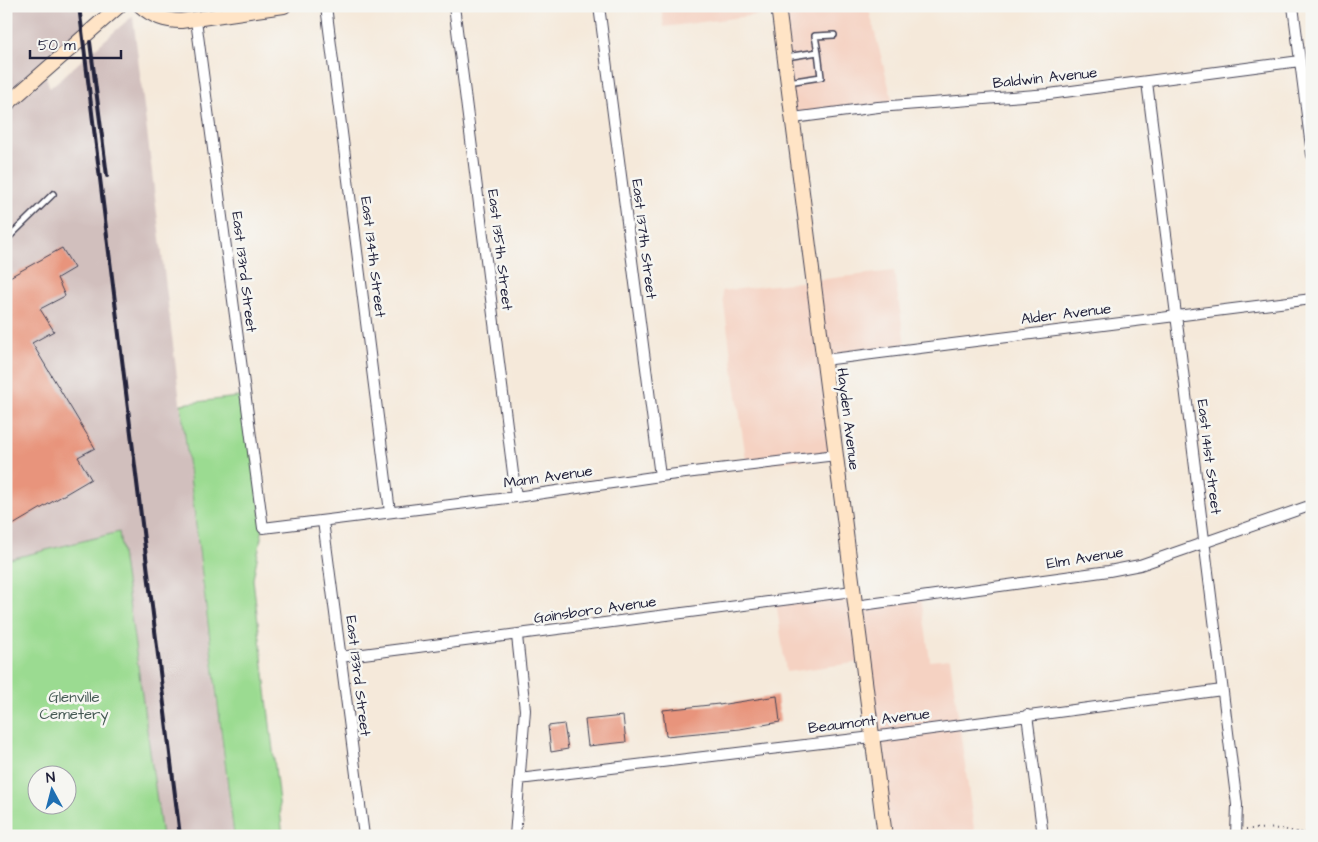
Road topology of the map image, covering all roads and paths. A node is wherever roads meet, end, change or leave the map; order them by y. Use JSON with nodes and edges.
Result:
{"nodes":[{"id":1,"x":119,"y":6,"type":"edge"},
{"id":2,"x":140,"y":6,"type":"edge"},
{"id":3,"x":284,"y":6,"type":"edge"},
{"id":4,"x":326,"y":6,"type":"edge"},
{"id":5,"x":454,"y":6,"type":"edge"},
{"id":6,"x":599,"y":6,"type":"edge"},
{"id":7,"x":778,"y":6,"type":"edge"},
{"id":8,"x":1292,"y":6,"type":"edge"},
{"id":9,"x":196,"y":20,"type":"junction"},
{"id":10,"x":834,"y":35,"type":"dead end"},
{"id":11,"x":818,"y":52,"type":"junction"},
{"id":12,"x":785,"y":57,"type":"junction"},
{"id":13,"x":1300,"y":61,"type":"junction"},
{"id":14,"x":788,"y":82,"type":"junction"},
{"id":15,"x":1147,"y":82,"type":"junction"},
{"id":16,"x":6,"y":105,"type":"edge"},
{"id":17,"x":793,"y":118,"type":"junction"},
{"id":18,"x":1312,"y":155,"type":"edge"},
{"id":19,"x":53,"y":194,"type":"dead end"},
{"id":20,"x":6,"y":240,"type":"edge"},
{"id":21,"x":1312,"y":299,"type":"edge"},
{"id":22,"x":1176,"y":316,"type":"junction"},
{"id":23,"x":824,"y":360,"type":"junction"},
{"id":24,"x":836,"y":455,"type":"junction"},
{"id":25,"x":660,"y":476,"type":"junction"},
{"id":26,"x":516,"y":498,"type":"junction"},
{"id":27,"x":1312,"y":506,"type":"edge"},
{"id":28,"x":390,"y":512,"type":"junction"},
{"id":29,"x":323,"y":520,"type":"junction"},
{"id":30,"x":263,"y":528,"type":"joint"},
{"id":31,"x":1205,"y":542,"type":"junction"},
{"id":32,"x":853,"y":591,"type":"junction"},
{"id":33,"x":855,"y":606,"type":"junction"},
{"id":34,"x":516,"y":636,"type":"junction"},
{"id":35,"x":340,"y":657,"type":"junction"},
{"id":36,"x":1222,"y":690,"type":"junction"},
{"id":37,"x":1027,"y":715,"type":"junction"},
{"id":38,"x":872,"y":736,"type":"junction"},
{"id":39,"x":519,"y":779,"type":"junction"},
{"id":40,"x":1246,"y":829,"type":"dead end"},
{"id":41,"x":1312,"y":831,"type":"edge"},
{"id":42,"x":364,"y":836,"type":"edge"},
{"id":43,"x":515,"y":836,"type":"edge"},
{"id":44,"x":885,"y":836,"type":"edge"},
{"id":45,"x":1043,"y":836,"type":"edge"},
{"id":46,"x":1236,"y":836,"type":"edge"}],
"edges":[{"from":1,"to":16,"type":"street"},
{"from":2,"to":9,"type":"street"},
{"from":3,"to":9,"type":"street"},
{"from":4,"to":28,"type":"street","name":"East 134th Street"},
{"from":5,"to":26,"type":"street","name":"East 135th Street"},
{"from":6,"to":25,"type":"street","name":"East 137th Street"},
{"from":7,"to":12,"type":"street","name":"Hayden Avenue"},
{"from":8,"to":13,"type":"street"},
{"from":9,"to":30,"type":"street","name":"East 133rd Street"},
{"from":10,"to":11,"type":"lane"},
{"from":11,"to":12,"type":"lane"},
{"from":11,"to":14,"type":"lane"},
{"from":12,"to":14,"type":"street","name":"Hayden Avenue"},
{"from":13,"to":15,"type":"street","name":"Baldwin Avenue"},
{"from":13,"to":18,"type":"street"},
{"from":14,"to":17,"type":"street","name":"Hayden Avenue"},
{"from":15,"to":17,"type":"street","name":"Baldwin Avenue"},
{"from":15,"to":22,"type":"street","name":"East 141st Street"},
{"from":17,"to":23,"type":"street","name":"Hayden Avenue"},
{"from":19,"to":20,"type":"lane"},
{"from":21,"to":22,"type":"street","name":"Alder Avenue"},
{"from":22,"to":23,"type":"street","name":"Alder Avenue"},
{"from":22,"to":31,"type":"street","name":"East 141st Street"},
{"from":23,"to":24,"type":"street","name":"Hayden Avenue"},
{"from":24,"to":25,"type":"street","name":"Mann Avenue"},
{"from":24,"to":32,"type":"street","name":"Hayden Avenue"},
{"from":25,"to":26,"type":"street","name":"Mann Avenue"},
{"from":26,"to":28,"type":"street","name":"Mann Avenue"},
{"from":27,"to":31,"type":"street","name":"Elm Avenue"},
{"from":28,"to":29,"type":"street","name":"Mann Avenue"},
{"from":29,"to":30,"type":"street","name":"Mann Avenue"},
{"from":29,"to":35,"type":"street","name":"East 133rd Street"},
{"from":31,"to":33,"type":"street","name":"Elm Avenue"},
{"from":31,"to":36,"type":"street","name":"East 141st Street"},
{"from":32,"to":33,"type":"street","name":"Hayden Avenue"},
{"from":32,"to":34,"type":"street","name":"Gainsboro Avenue"},
{"from":33,"to":38,"type":"street","name":"Hayden Avenue"},
{"from":34,"to":35,"type":"street","name":"Gainsboro Avenue"},
{"from":34,"to":39,"type":"street"},
{"from":35,"to":42,"type":"street","name":"East 133rd Street"},
{"from":36,"to":37,"type":"street","name":"Beaumont Avenue"},
{"from":36,"to":46,"type":"street","name":"East 141st Street"},
{"from":37,"to":38,"type":"street","name":"Beaumont Avenue"},
{"from":37,"to":45,"type":"street"},
{"from":38,"to":39,"type":"street","name":"Beaumont Avenue"},
{"from":38,"to":44,"type":"street","name":"Hayden Avenue"},
{"from":39,"to":43,"type":"street"},
{"from":40,"to":41,"type":"path"}]}
